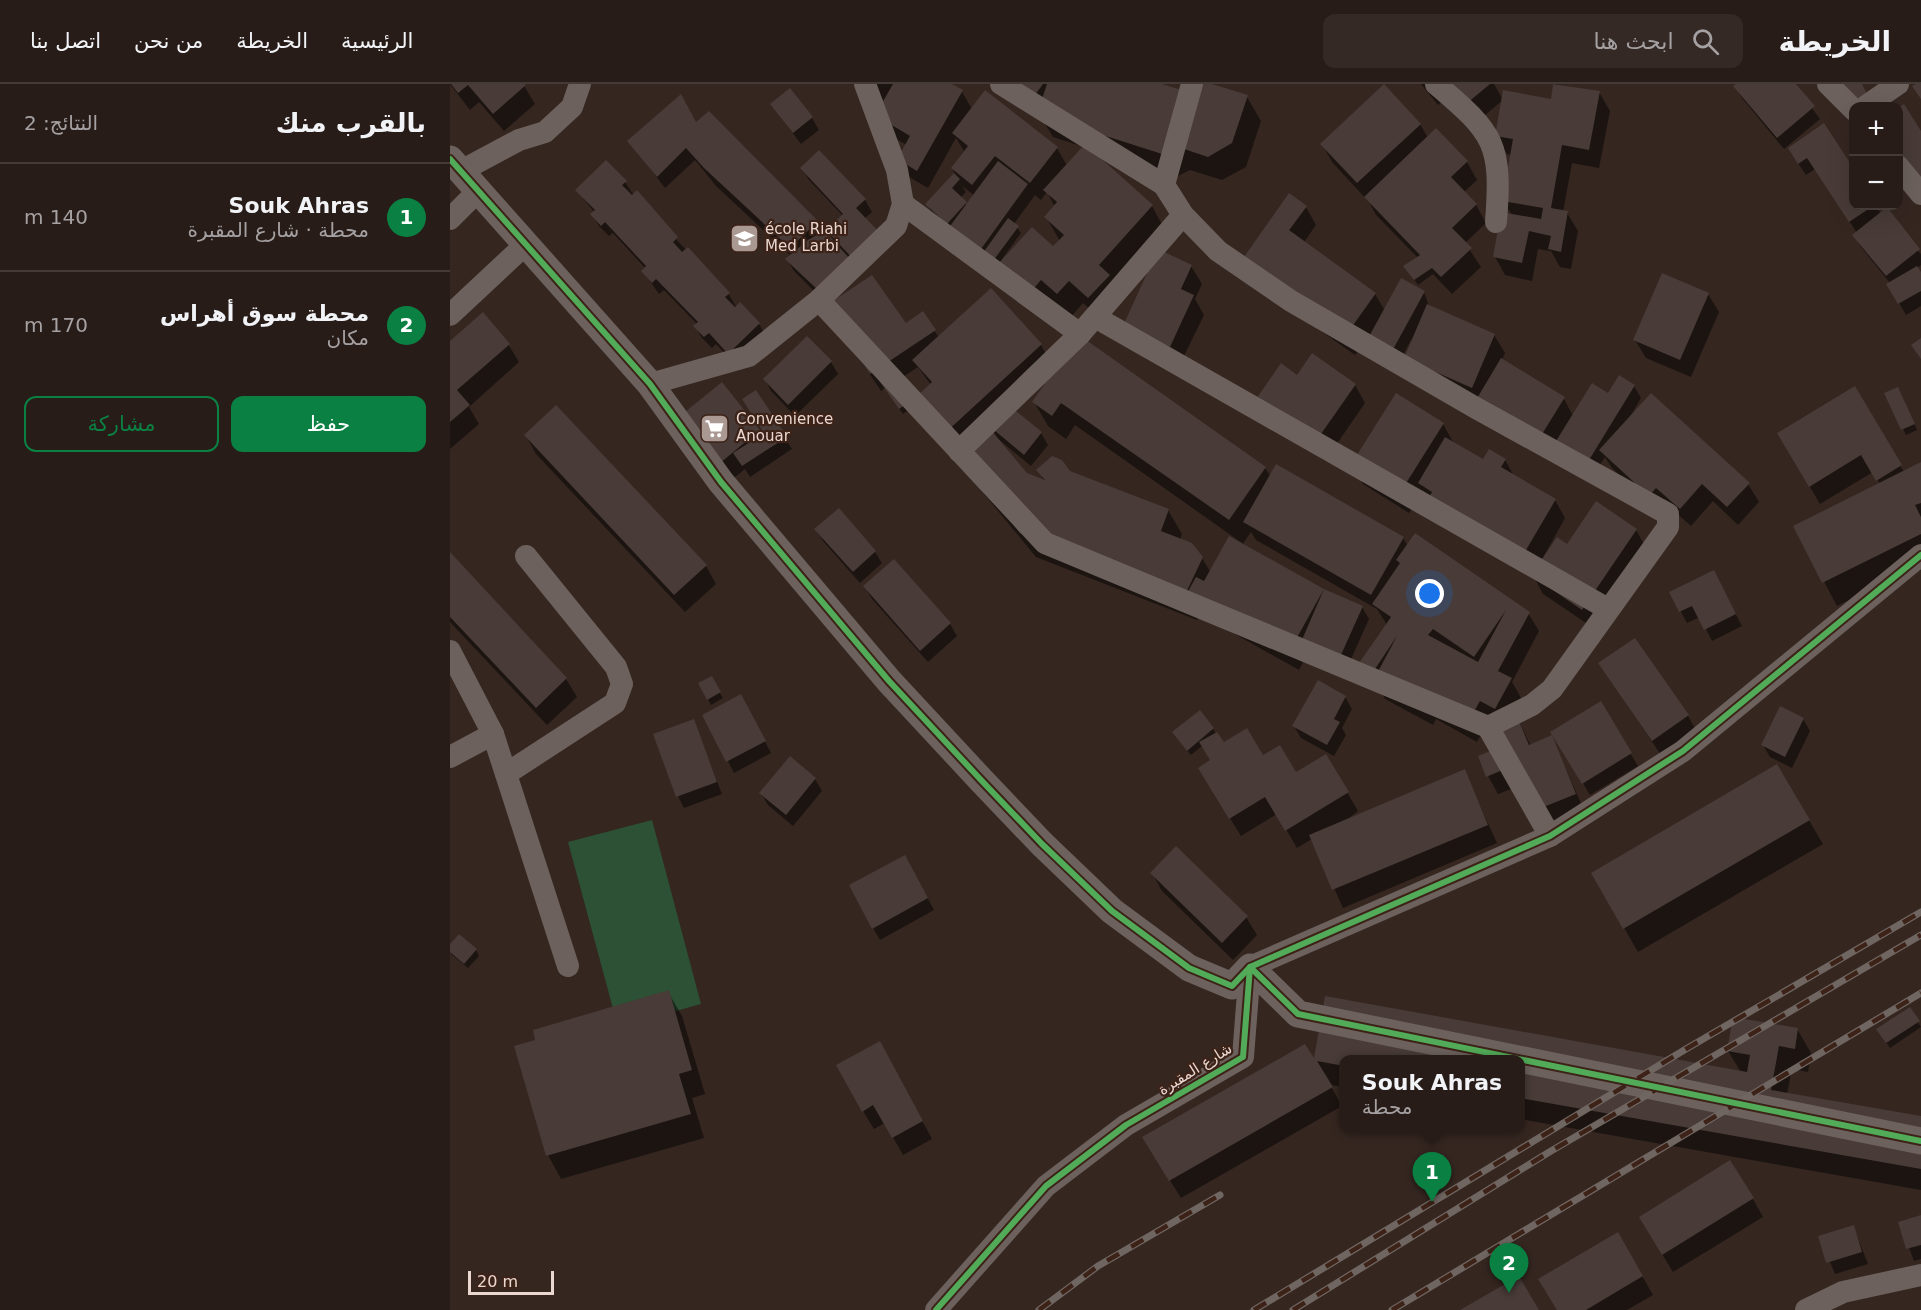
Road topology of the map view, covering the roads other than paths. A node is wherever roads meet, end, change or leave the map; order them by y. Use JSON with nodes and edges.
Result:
{"nodes":[{"id":1,"x":580,"y":84,"type":"edge"},
{"id":2,"x":865,"y":84,"type":"edge"},
{"id":3,"x":1001,"y":84,"type":"edge"},
{"id":4,"x":1192,"y":84,"type":"edge"},
{"id":5,"x":1436,"y":84,"type":"edge"},
{"id":6,"x":1828,"y":84,"type":"edge"},
{"id":7,"x":1898,"y":84,"type":"edge"},
{"id":8,"x":1872,"y":102,"type":"edge"},
{"id":9,"x":1849,"y":105,"type":"edge"},
{"id":10,"x":1903,"y":171,"type":"edge"},
{"id":11,"x":463,"y":173,"type":"edge"},
{"id":12,"x":1164,"y":186,"type":"junction"},
{"id":13,"x":1921,"y":194,"type":"edge"},
{"id":14,"x":903,"y":204,"type":"junction"},
{"id":15,"x":1183,"y":215,"type":"junction"},
{"id":16,"x":450,"y":219,"type":"edge"},
{"id":17,"x":1496,"y":222,"type":"dead end"},
{"id":18,"x":526,"y":244,"type":"junction"},
{"id":19,"x":819,"y":300,"type":"junction"},
{"id":20,"x":450,"y":315,"type":"edge"},
{"id":21,"x":1095,"y":316,"type":"junction"},
{"id":22,"x":1080,"y":334,"type":"junction"},
{"id":23,"x":650,"y":384,"type":"junction"},
{"id":24,"x":959,"y":452,"type":"junction"},
{"id":25,"x":1921,"y":555,"type":"edge"},
{"id":26,"x":526,"y":556,"type":"dead end"},
{"id":27,"x":1608,"y":609,"type":"junction"},
{"id":28,"x":450,"y":651,"type":"edge"},
{"id":29,"x":1488,"y":727,"type":"junction"},
{"id":30,"x":493,"y":734,"type":"junction"},
{"id":31,"x":450,"y":757,"type":"edge"},
{"id":32,"x":506,"y":774,"type":"junction"},
{"id":33,"x":1550,"y":837,"type":"junction"},
{"id":34,"x":568,"y":966,"type":"dead end"},
{"id":35,"x":1250,"y":967,"type":"junction"},
{"id":36,"x":1499,"y":1055,"type":"edge"},
{"id":37,"x":1525,"y":1060,"type":"edge"},
{"id":38,"x":1921,"y":1141,"type":"edge"},
{"id":39,"x":1921,"y":1275,"type":"edge"},
{"id":40,"x":936,"y":1310,"type":"edge"},
{"id":41,"x":1806,"y":1310,"type":"edge"}],
"edges":[{"from":1,"to":11,"type":"street"},
{"from":2,"to":14,"type":"street"},
{"from":3,"to":12,"type":"street"},
{"from":4,"to":12,"type":"street"},
{"from":5,"to":17,"type":"street"},
{"from":6,"to":9,"type":"street"},
{"from":7,"to":8,"type":"street"},
{"from":10,"to":13,"type":"street"},
{"from":11,"to":16,"type":"street"},
{"from":11,"to":18,"type":"street"},
{"from":12,"to":15,"type":"street"},
{"from":14,"to":19,"type":"street"},
{"from":14,"to":22,"type":"street"},
{"from":15,"to":21,"type":"street"},
{"from":15,"to":27,"type":"street"},
{"from":18,"to":20,"type":"street"},
{"from":18,"to":23,"type":"street"},
{"from":19,"to":23,"type":"street"},
{"from":19,"to":24,"type":"street"},
{"from":21,"to":22,"type":"street"},
{"from":21,"to":27,"type":"street"},
{"from":22,"to":24,"type":"street"},
{"from":23,"to":35,"type":"street"},
{"from":24,"to":29,"type":"street"},
{"from":25,"to":33,"type":"street"},
{"from":26,"to":32,"type":"street"},
{"from":27,"to":29,"type":"street"},
{"from":28,"to":30,"type":"street"},
{"from":29,"to":33,"type":"street"},
{"from":30,"to":31,"type":"street"},
{"from":30,"to":32,"type":"street"},
{"from":32,"to":34,"type":"street"},
{"from":33,"to":35,"type":"street"},
{"from":35,"to":36,"type":"street"},
{"from":35,"to":40,"type":"street","name":"شارع المقبرة"},
{"from":37,"to":38,"type":"street"},
{"from":39,"to":41,"type":"street"}]}
